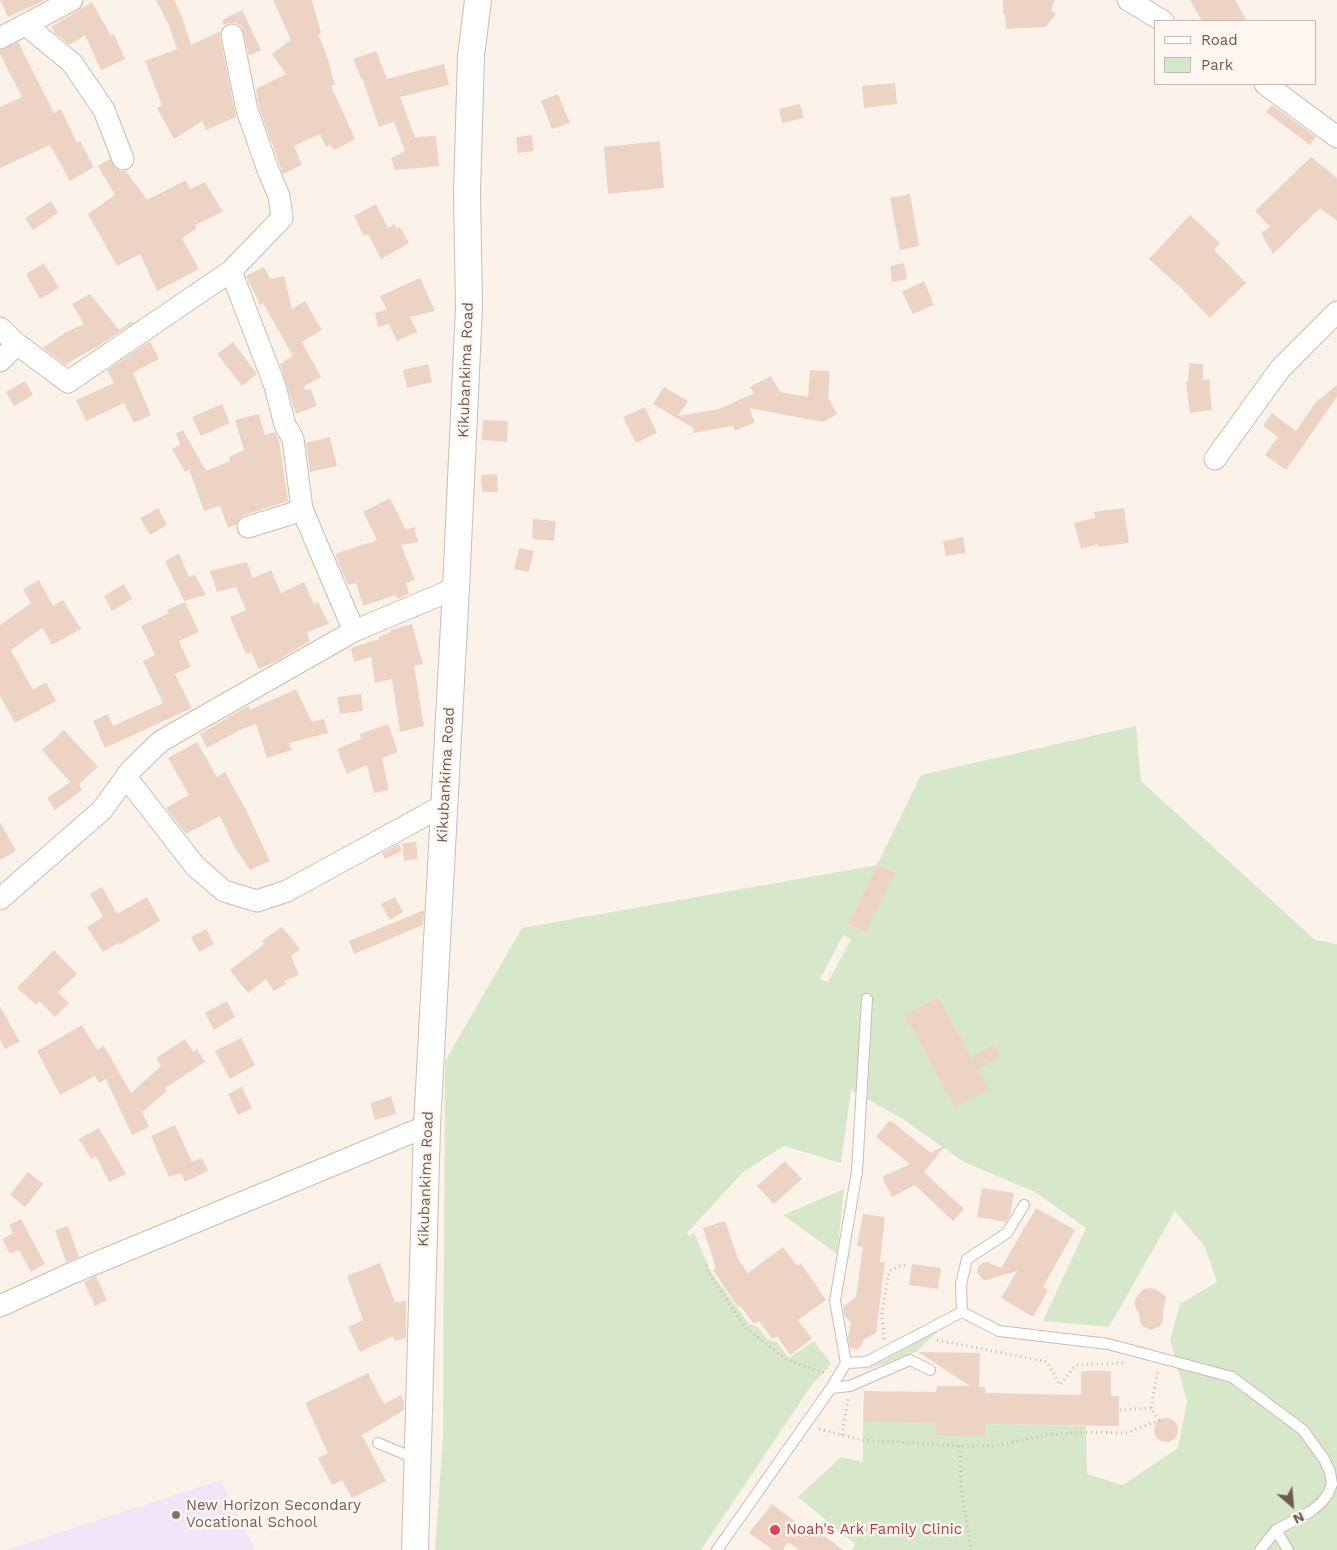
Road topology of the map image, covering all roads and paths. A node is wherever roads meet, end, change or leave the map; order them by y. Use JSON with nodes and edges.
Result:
{"nodes":[{"id":1,"x":72,"y":0,"type":"edge"},
{"id":2,"x":478,"y":0,"type":"edge"},
{"id":3,"x":1128,"y":0,"type":"edge"},
{"id":4,"x":1161,"y":20,"type":"edge"},
{"id":5,"x":26,"y":25,"type":"junction"},
{"id":6,"x":232,"y":36,"type":"dead end"},
{"id":7,"x":0,"y":38,"type":"edge"},
{"id":8,"x":1266,"y":85,"type":"edge"},
{"id":9,"x":1337,"y":137,"type":"edge"},
{"id":10,"x":122,"y":159,"type":"dead end"},
{"id":11,"x":231,"y":271,"type":"junction"},
{"id":12,"x":1337,"y":312,"type":"edge"},
{"id":13,"x":0,"y":328,"type":"edge"},
{"id":14,"x":17,"y":344,"type":"junction"},
{"id":15,"x":0,"y":361,"type":"edge"},
{"id":16,"x":1216,"y":459,"type":"dead end"},
{"id":17,"x":303,"y":510,"type":"junction"},
{"id":18,"x":248,"y":527,"type":"dead end"},
{"id":19,"x":456,"y":588,"type":"junction"},
{"id":20,"x":354,"y":631,"type":"junction"},
{"id":21,"x":126,"y":777,"type":"junction"},
{"id":22,"x":444,"y":805,"type":"junction"},
{"id":23,"x":0,"y":899,"type":"edge"},
{"id":24,"x":867,"y":999,"type":"dead end"},
{"id":25,"x":427,"y":1126,"type":"junction"},
{"id":26,"x":1024,"y":1205,"type":"dead end"},
{"id":27,"x":706,"y":1265,"type":"dead end"},
{"id":28,"x":908,"y":1265,"type":"dead end"},
{"id":29,"x":0,"y":1306,"type":"edge"},
{"id":30,"x":962,"y":1312,"type":"junction"},
{"id":31,"x":945,"y":1321,"type":"junction"},
{"id":32,"x":885,"y":1352,"type":"junction"},
{"id":33,"x":1149,"y":1354,"type":"junction"},
{"id":34,"x":1160,"y":1357,"type":"junction"},
{"id":35,"x":846,"y":1363,"type":"junction"},
{"id":36,"x":930,"y":1370,"type":"dead end"},
{"id":37,"x":837,"y":1377,"type":"junction"},
{"id":38,"x":850,"y":1386,"type":"junction"},
{"id":39,"x":832,"y":1388,"type":"junction"},
{"id":40,"x":1151,"y":1408,"type":"junction"},
{"id":41,"x":1119,"y":1410,"type":"dead end"},
{"id":42,"x":804,"y":1426,"type":"junction"},
{"id":43,"x":842,"y":1435,"type":"junction"},
{"id":44,"x":378,"y":1443,"type":"dead end"},
{"id":45,"x":960,"y":1446,"type":"junction"},
{"id":46,"x":418,"y":1455,"type":"junction"},
{"id":47,"x":1276,"y":1530,"type":"junction"},
{"id":48,"x":415,"y":1550,"type":"edge"},
{"id":49,"x":718,"y":1550,"type":"edge"},
{"id":50,"x":972,"y":1550,"type":"edge"},
{"id":51,"x":1260,"y":1550,"type":"edge"},
{"id":52,"x":1288,"y":1550,"type":"edge"}],
"edges":[{"from":1,"to":5,"type":"street"},
{"from":2,"to":19,"type":"street","name":"Kikubankima Road"},
{"from":3,"to":4,"type":"street"},
{"from":5,"to":7,"type":"street"},
{"from":5,"to":10,"type":"street"},
{"from":6,"to":11,"type":"street"},
{"from":8,"to":9,"type":"street"},
{"from":11,"to":14,"type":"street"},
{"from":11,"to":17,"type":"street"},
{"from":12,"to":16,"type":"street"},
{"from":13,"to":14,"type":"street"},
{"from":14,"to":15,"type":"street"},
{"from":17,"to":18,"type":"street"},
{"from":17,"to":20,"type":"street"},
{"from":19,"to":20,"type":"street"},
{"from":19,"to":22,"type":"street","name":"Kikubankima Road"},
{"from":20,"to":21,"type":"street"},
{"from":21,"to":22,"type":"street"},
{"from":21,"to":23,"type":"street"},
{"from":22,"to":25,"type":"street","name":"Kikubankima Road"},
{"from":24,"to":35,"type":"lane"},
{"from":25,"to":29,"type":"street"},
{"from":25,"to":46,"type":"street","name":"Kikubankima Road"},
{"from":26,"to":30,"type":"lane"},
{"from":27,"to":37,"type":"path"},
{"from":28,"to":32,"type":"path"},
{"from":30,"to":31,"type":"lane"},
{"from":30,"to":33,"type":"lane"},
{"from":31,"to":32,"type":"lane"},
{"from":31,"to":33,"type":"path"},
{"from":32,"to":35,"type":"lane"},
{"from":33,"to":34,"type":"lane"},
{"from":34,"to":40,"type":"path"},
{"from":34,"to":47,"type":"lane"},
{"from":35,"to":37,"type":"lane"},
{"from":36,"to":38,"type":"lane"},
{"from":37,"to":39,"type":"lane"},
{"from":38,"to":39,"type":"lane"},
{"from":38,"to":43,"type":"path"},
{"from":39,"to":42,"type":"lane"},
{"from":40,"to":41,"type":"path"},
{"from":40,"to":45,"type":"path"},
{"from":42,"to":43,"type":"path"},
{"from":42,"to":49,"type":"lane"},
{"from":43,"to":45,"type":"path"},
{"from":44,"to":46,"type":"lane"},
{"from":45,"to":50,"type":"path"},
{"from":46,"to":48,"type":"street","name":"Kikubankima Road"},
{"from":47,"to":51,"type":"lane"},
{"from":47,"to":52,"type":"lane"}]}
